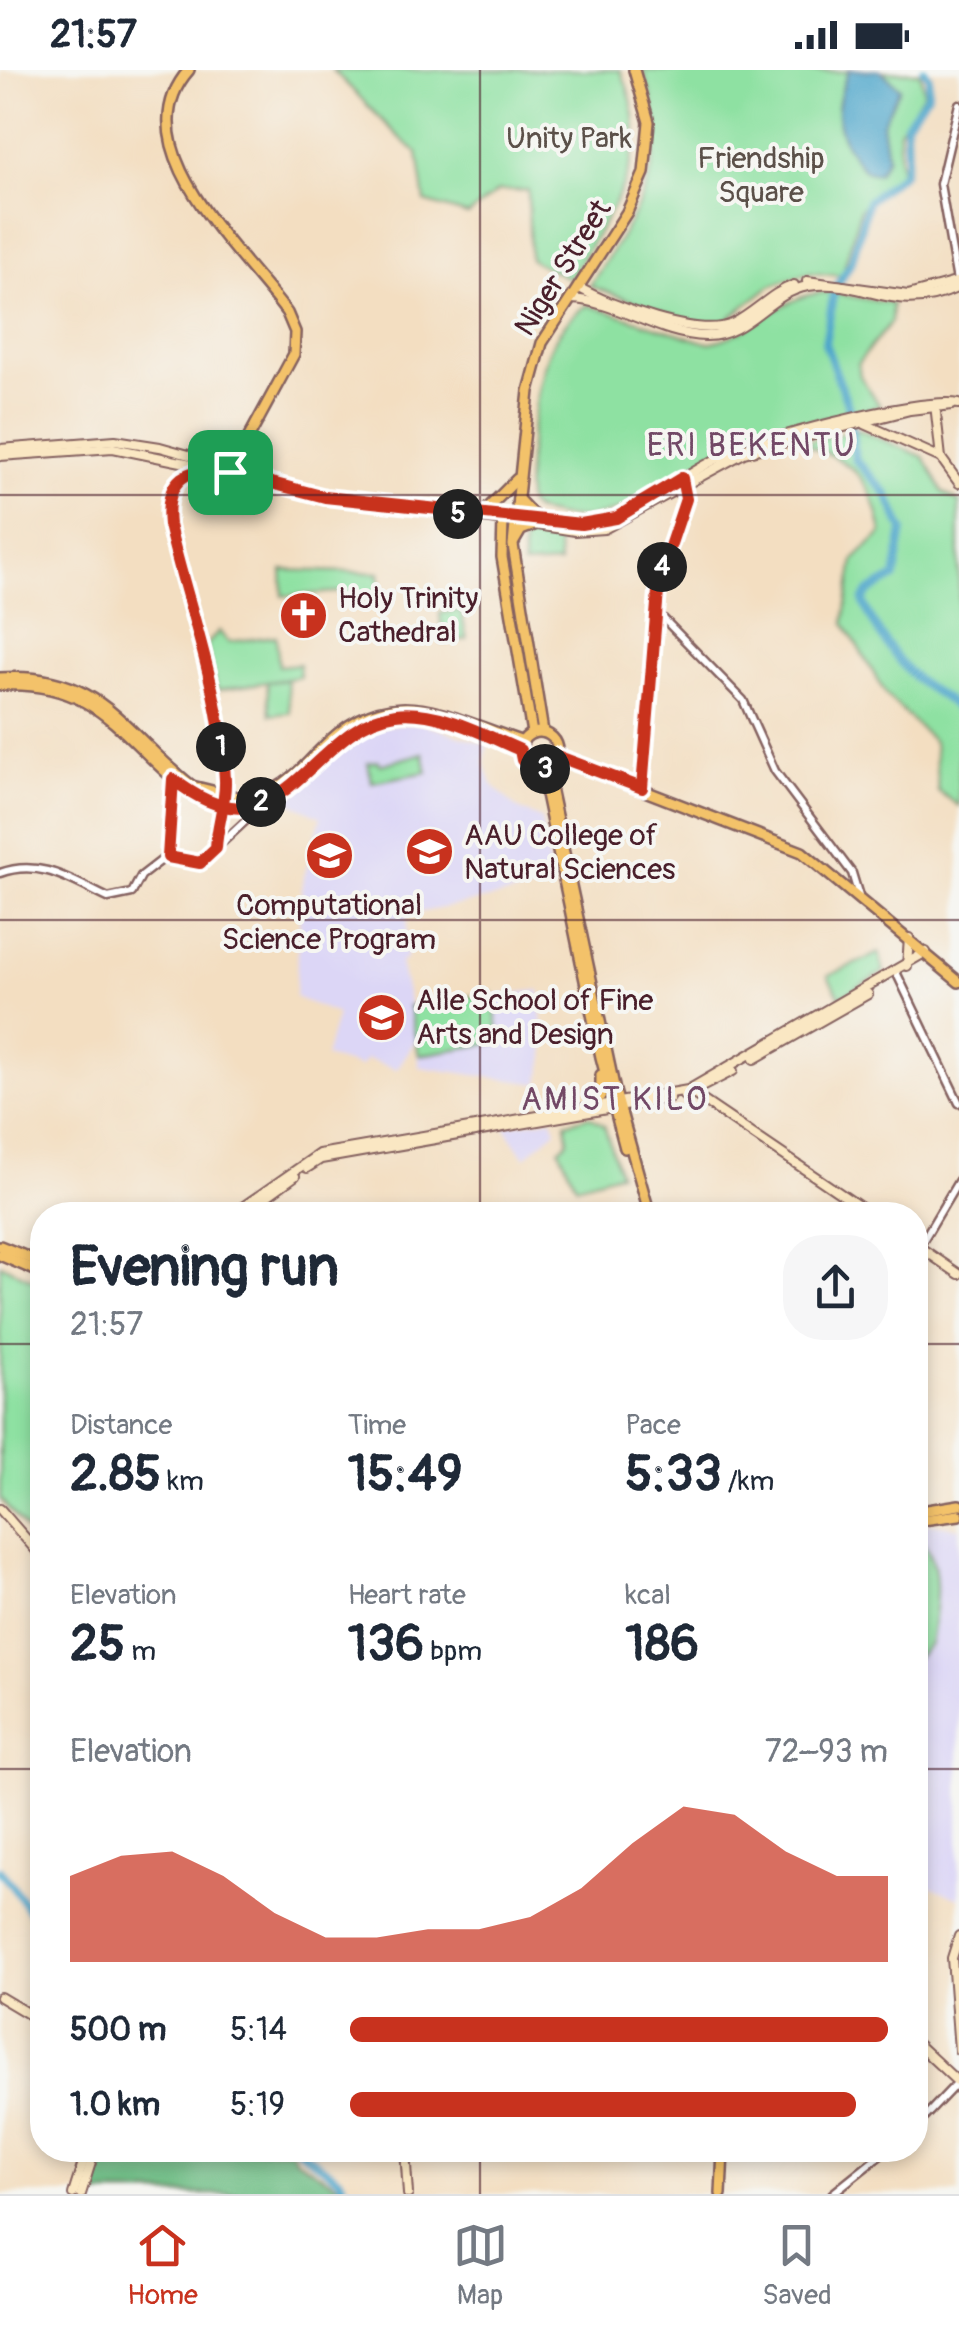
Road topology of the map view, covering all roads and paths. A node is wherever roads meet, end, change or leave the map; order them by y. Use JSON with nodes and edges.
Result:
{"nodes":[{"id":1,"x":190,"y":70,"type":"edge"},
{"id":2,"x":634,"y":70,"type":"edge"},
{"id":3,"x":959,"y":104,"type":"edge"},
{"id":4,"x":959,"y":284,"type":"edge"},
{"id":5,"x":578,"y":287,"type":"junction"},
{"id":6,"x":571,"y":299,"type":"junction"},
{"id":7,"x":712,"y":333,"type":"junction"},
{"id":8,"x":935,"y":404,"type":"junction"},
{"id":9,"x":958,"y":404,"type":"edge"},
{"id":10,"x":922,"y":409,"type":"junction"},
{"id":11,"x":861,"y":423,"type":"junction"},
{"id":12,"x":936,"y":428,"type":"junction"},
{"id":13,"x":0,"y":453,"type":"edge"},
{"id":14,"x":942,"y":458,"type":"junction"},
{"id":15,"x":189,"y":468,"type":"junction"},
{"id":16,"x":231,"y":469,"type":"junction"},
{"id":17,"x":520,"y":476,"type":"junction"},
{"id":18,"x":684,"y":481,"type":"junction"},
{"id":19,"x":959,"y":483,"type":"edge"},
{"id":20,"x":516,"y":496,"type":"junction"},
{"id":21,"x":480,"y":516,"type":"junction"},
{"id":22,"x":510,"y":518,"type":"junction"},
{"id":23,"x":536,"y":521,"type":"junction"},
{"id":24,"x":512,"y":545,"type":"junction"},
{"id":25,"x":501,"y":548,"type":"junction"},
{"id":26,"x":658,"y":613,"type":"junction"},
{"id":27,"x":0,"y":682,"type":"edge"},
{"id":28,"x":538,"y":733,"type":"junction"},
{"id":29,"x":521,"y":746,"type":"junction"},
{"id":30,"x":557,"y":756,"type":"junction"},
{"id":31,"x":544,"y":769,"type":"junction"},
{"id":32,"x":174,"y":776,"type":"junction"},
{"id":33,"x":642,"y":788,"type":"junction"},
{"id":34,"x":245,"y":802,"type":"junction"},
{"id":35,"x":257,"y":803,"type":"junction"},
{"id":36,"x":216,"y":848,"type":"junction"},
{"id":37,"x":168,"y":857,"type":"junction"},
{"id":38,"x":0,"y":873,"type":"edge"},
{"id":39,"x":859,"y":896,"type":"junction"},
{"id":40,"x":909,"y":938,"type":"junction"},
{"id":41,"x":929,"y":955,"type":"junction"},
{"id":42,"x":907,"y":966,"type":"junction"},
{"id":43,"x":897,"y":974,"type":"junction"},
{"id":44,"x":959,"y":982,"type":"edge"},
{"id":45,"x":600,"y":1057,"type":"junction"},
{"id":46,"x":690,"y":1092,"type":"junction"},
{"id":47,"x":618,"y":1103,"type":"junction"},
{"id":48,"x":959,"y":1103,"type":"edge"},
{"id":49,"x":594,"y":1104,"type":"junction"},
{"id":50,"x":320,"y":1157,"type":"junction"},
{"id":51,"x":959,"y":1180,"type":"edge"},
{"id":52,"x":251,"y":1202,"type":"edge"},
{"id":53,"x":259,"y":1202,"type":"edge"},
{"id":54,"x":645,"y":1202,"type":"edge"},
{"id":55,"x":645,"y":1202,"type":"edge"},
{"id":56,"x":853,"y":1202,"type":"edge"},
{"id":57,"x":928,"y":1229,"type":"edge"},
{"id":58,"x":0,"y":1246,"type":"edge"},
{"id":59,"x":0,"y":1255,"type":"edge"},
{"id":60,"x":928,"y":1255,"type":"edge"},
{"id":61,"x":30,"y":1257,"type":"edge"},
{"id":62,"x":30,"y":1268,"type":"edge"},
{"id":63,"x":959,"y":1274,"type":"edge"},
{"id":64,"x":959,"y":1505,"type":"edge"},
{"id":65,"x":0,"y":1510,"type":"edge"},
{"id":66,"x":928,"y":1510,"type":"edge"},
{"id":67,"x":959,"y":1514,"type":"edge"},
{"id":68,"x":928,"y":1520,"type":"edge"},
{"id":69,"x":30,"y":1544,"type":"edge"},
{"id":70,"x":959,"y":1936,"type":"edge"},
{"id":71,"x":0,"y":1997,"type":"edge"},
{"id":72,"x":30,"y":2015,"type":"edge"},
{"id":73,"x":959,"y":2050,"type":"edge"},
{"id":74,"x":928,"y":2054,"type":"edge"},
{"id":75,"x":959,"y":2083,"type":"edge"},
{"id":76,"x":928,"y":2114,"type":"edge"},
{"id":77,"x":83,"y":2162,"type":"edge"},
{"id":78,"x":91,"y":2162,"type":"edge"},
{"id":79,"x":406,"y":2162,"type":"edge"},
{"id":80,"x":719,"y":2162,"type":"edge"},
{"id":81,"x":872,"y":2162,"type":"edge"},
{"id":82,"x":73,"y":2194,"type":"edge"},
{"id":83,"x":81,"y":2194,"type":"edge"},
{"id":84,"x":408,"y":2194,"type":"edge"},
{"id":85,"x":718,"y":2194,"type":"edge"},
{"id":86,"x":832,"y":2194,"type":"edge"}],
"edges":[{"from":1,"to":16,"type":"main road"},
{"from":2,"to":5,"type":"main road","name":"Niger Street"},
{"from":3,"to":4,"type":"street"},
{"from":4,"to":7,"type":"main road"},
{"from":5,"to":6,"type":"main road","name":"Niger Street"},
{"from":5,"to":7,"type":"main road"},
{"from":6,"to":7,"type":"main road"},
{"from":6,"to":17,"type":"main road","name":"Niger Street"},
{"from":8,"to":9,"type":"main road"},
{"from":8,"to":10,"type":"main road"},
{"from":8,"to":11,"type":"main road"},
{"from":8,"to":12,"type":"main road"},
{"from":10,"to":11,"type":"main road"},
{"from":10,"to":12,"type":"main road"},
{"from":11,"to":14,"type":"main road"},
{"from":11,"to":18,"type":"main road"},
{"from":12,"to":14,"type":"main road"},
{"from":13,"to":15,"type":"main road"},
{"from":13,"to":16,"type":"main road"},
{"from":14,"to":19,"type":"main road"},
{"from":15,"to":16,"type":"main road"},
{"from":15,"to":36,"type":"street"},
{"from":16,"to":21,"type":"main road"},
{"from":17,"to":20,"type":"main road","name":"Niger Street"},
{"from":17,"to":21,"type":"main road"},
{"from":18,"to":23,"type":"main road"},
{"from":18,"to":26,"type":"street"},
{"from":20,"to":22,"type":"main road","name":"Niger Street"},
{"from":20,"to":23,"type":"main road"},
{"from":21,"to":22,"type":"main road"},
{"from":21,"to":25,"type":"main road"},
{"from":22,"to":23,"type":"main road"},
{"from":22,"to":24,"type":"main road","name":"Niger Street"},
{"from":22,"to":25,"type":"main road","name":"Niger Street"},
{"from":23,"to":24,"type":"main road"},
{"from":24,"to":28,"type":"main road","name":"Niger Street"},
{"from":25,"to":28,"type":"main road","name":"Niger Street"},
{"from":26,"to":33,"type":"street"},
{"from":26,"to":39,"type":"street"},
{"from":27,"to":32,"type":"main road"},
{"from":28,"to":29,"type":"main road"},
{"from":28,"to":30,"type":"main road"},
{"from":29,"to":31,"type":"main road"},
{"from":29,"to":34,"type":"main road"},
{"from":29,"to":35,"type":"main road"},
{"from":30,"to":31,"type":"main road"},
{"from":30,"to":33,"type":"main road"},
{"from":31,"to":45,"type":"main road"},
{"from":31,"to":47,"type":"main road"},
{"from":32,"to":34,"type":"main road","bridge":true},
{"from":32,"to":37,"type":"street"},
{"from":33,"to":39,"type":"main road"},
{"from":34,"to":35,"type":"main road"},
{"from":35,"to":36,"type":"street"},
{"from":36,"to":37,"type":"street"},
{"from":37,"to":38,"type":"street"},
{"from":39,"to":40,"type":"main road"},
{"from":40,"to":41,"type":"main road"},
{"from":40,"to":42,"type":"main road"},
{"from":41,"to":42,"type":"main road"},
{"from":41,"to":43,"type":"main road"},
{"from":41,"to":44,"type":"main road"},
{"from":42,"to":43,"type":"main road"},
{"from":43,"to":46,"type":"main road"},
{"from":43,"to":48,"type":"street"},
{"from":45,"to":47,"type":"main road"},
{"from":45,"to":49,"type":"main road"},
{"from":46,"to":47,"type":"main road"},
{"from":46,"to":56,"type":"main road"},
{"from":47,"to":49,"type":"main road"},
{"from":47,"to":50,"type":"main road"},
{"from":47,"to":54,"type":"main road"},
{"from":47,"to":55,"type":"main road"},
{"from":49,"to":50,"type":"main road"},
{"from":50,"to":52,"type":"main road"},
{"from":50,"to":53,"type":"main road"},
{"from":51,"to":57,"type":"street"},
{"from":58,"to":61,"type":"main road"},
{"from":59,"to":62,"type":"main road"},
{"from":60,"to":63,"type":"main road"},
{"from":64,"to":66,"type":"main road"},
{"from":65,"to":69,"type":"main road"},
{"from":67,"to":68,"type":"main road"},
{"from":70,"to":73,"type":"main road"},
{"from":71,"to":72,"type":"main road"},
{"from":74,"to":75,"type":"main road"},
{"from":75,"to":76,"type":"street"},
{"from":77,"to":82,"type":"main road"},
{"from":78,"to":83,"type":"main road"},
{"from":79,"to":84,"type":"main road"},
{"from":80,"to":85,"type":"main road"},
{"from":81,"to":86,"type":"street"}]}
